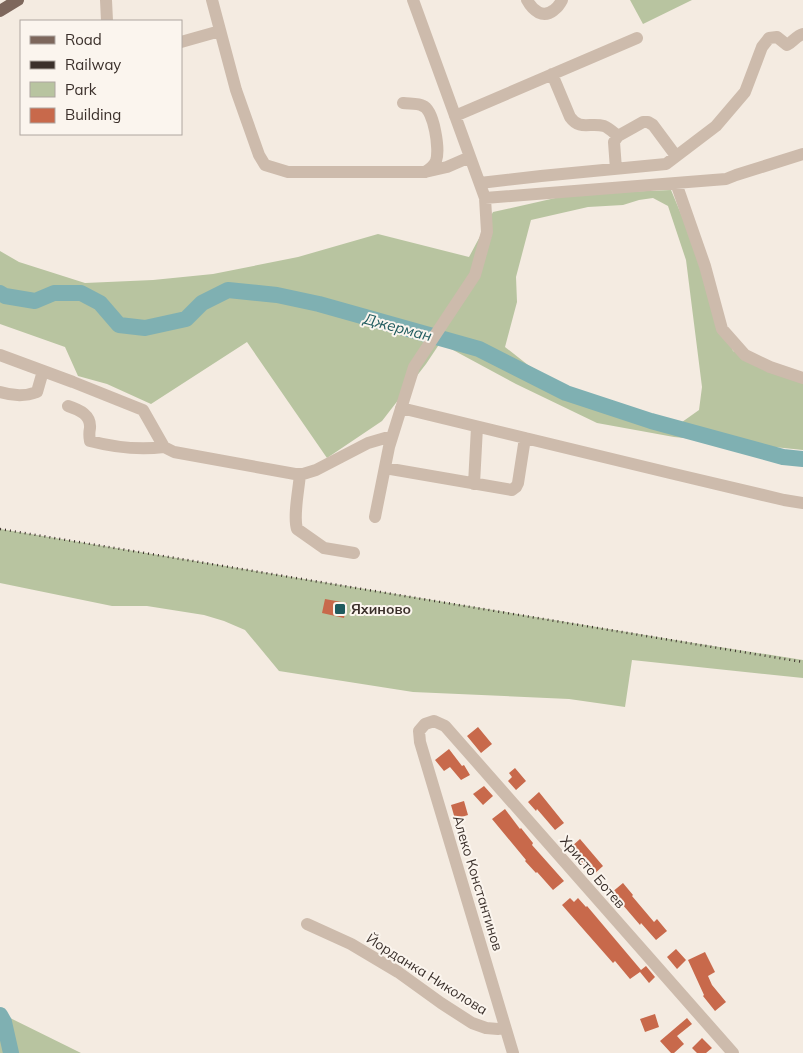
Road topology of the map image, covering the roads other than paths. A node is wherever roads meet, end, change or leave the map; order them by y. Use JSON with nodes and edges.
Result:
{"nodes":[{"id":1,"x":18,"y":0,"type":"edge"},
{"id":2,"x":106,"y":0,"type":"edge"},
{"id":3,"x":212,"y":0,"type":"edge"},
{"id":4,"x":413,"y":0,"type":"edge"},
{"id":5,"x":527,"y":0,"type":"edge"},
{"id":6,"x":562,"y":0,"type":"edge"},
{"id":7,"x":0,"y":11,"type":"edge"},
{"id":8,"x":108,"y":20,"type":"edge"},
{"id":9,"x":220,"y":31,"type":"junction"},
{"id":10,"x":803,"y":34,"type":"edge"},
{"id":11,"x":637,"y":38,"type":"dead end"},
{"id":12,"x":182,"y":42,"type":"edge"},
{"id":13,"x":552,"y":74,"type":"junction"},
{"id":14,"x":403,"y":103,"type":"dead end"},
{"id":15,"x":455,"y":116,"type":"junction"},
{"id":16,"x":618,"y":136,"type":"junction"},
{"id":17,"x":803,"y":154,"type":"edge"},
{"id":18,"x":470,"y":156,"type":"junction"},
{"id":19,"x":676,"y":156,"type":"junction"},
{"id":20,"x":616,"y":169,"type":"junction"},
{"id":21,"x":425,"y":172,"type":"junction"},
{"id":22,"x":676,"y":182,"type":"junction"},
{"id":23,"x":480,"y":183,"type":"junction"},
{"id":24,"x":485,"y":198,"type":"junction"},
{"id":25,"x":0,"y":355,"type":"edge"},
{"id":26,"x":43,"y":371,"type":"junction"},
{"id":27,"x":803,"y":378,"type":"edge"},
{"id":28,"x":0,"y":392,"type":"edge"},
{"id":29,"x":68,"y":406,"type":"dead end"},
{"id":30,"x":401,"y":408,"type":"junction"},
{"id":31,"x":477,"y":427,"type":"junction"},
{"id":32,"x":392,"y":436,"type":"junction"},
{"id":33,"x":525,"y":438,"type":"junction"},
{"id":34,"x":164,"y":447,"type":"junction"},
{"id":35,"x":384,"y":468,"type":"junction"},
{"id":36,"x":300,"y":474,"type":"junction"},
{"id":37,"x":474,"y":484,"type":"junction"},
{"id":38,"x":803,"y":503,"type":"edge"},
{"id":39,"x":375,"y":517,"type":"dead end"},
{"id":40,"x":354,"y":553,"type":"dead end"},
{"id":41,"x":425,"y":724,"type":"joint"},
{"id":42,"x":307,"y":924,"type":"dead end"},
{"id":43,"x":505,"y":1027,"type":"junction"},
{"id":44,"x":729,"y":1051,"type":"edge"},
{"id":45,"x":514,"y":1053,"type":"edge"}],
"edges":[{"from":1,"to":7,"type":"main road"},
{"from":2,"to":8,"type":"street"},
{"from":3,"to":9,"type":"street"},
{"from":4,"to":15,"type":"street"},
{"from":5,"to":6,"type":"street"},
{"from":9,"to":12,"type":"street"},
{"from":9,"to":21,"type":"street"},
{"from":10,"to":19,"type":"street"},
{"from":11,"to":13,"type":"street"},
{"from":13,"to":15,"type":"street"},
{"from":13,"to":16,"type":"street"},
{"from":14,"to":21,"type":"street"},
{"from":15,"to":18,"type":"street"},
{"from":16,"to":19,"type":"street"},
{"from":16,"to":20,"type":"street"},
{"from":17,"to":22,"type":"street"},
{"from":18,"to":21,"type":"street"},
{"from":18,"to":23,"type":"street"},
{"from":19,"to":20,"type":"street"},
{"from":20,"to":23,"type":"street"},
{"from":22,"to":24,"type":"street"},
{"from":22,"to":27,"type":"street"},
{"from":23,"to":24,"type":"street"},
{"from":24,"to":30,"type":"street"},
{"from":25,"to":26,"type":"street"},
{"from":26,"to":28,"type":"street"},
{"from":26,"to":34,"type":"street"},
{"from":29,"to":34,"type":"street"},
{"from":30,"to":31,"type":"street"},
{"from":30,"to":32,"type":"street"},
{"from":31,"to":33,"type":"street"},
{"from":31,"to":37,"type":"street"},
{"from":32,"to":35,"type":"street"},
{"from":32,"to":36,"type":"street"},
{"from":33,"to":37,"type":"street"},
{"from":33,"to":38,"type":"street"},
{"from":34,"to":36,"type":"street"},
{"from":35,"to":37,"type":"street"},
{"from":35,"to":39,"type":"street"},
{"from":36,"to":40,"type":"street"},
{"from":41,"to":43,"type":"street","name":"Алеко Константинов"},
{"from":41,"to":44,"type":"street","name":"Христо Ботев"},
{"from":42,"to":43,"type":"street","name":"Йорданка Николова"},
{"from":43,"to":45,"type":"street","name":"Алеко Константинов"}]}
